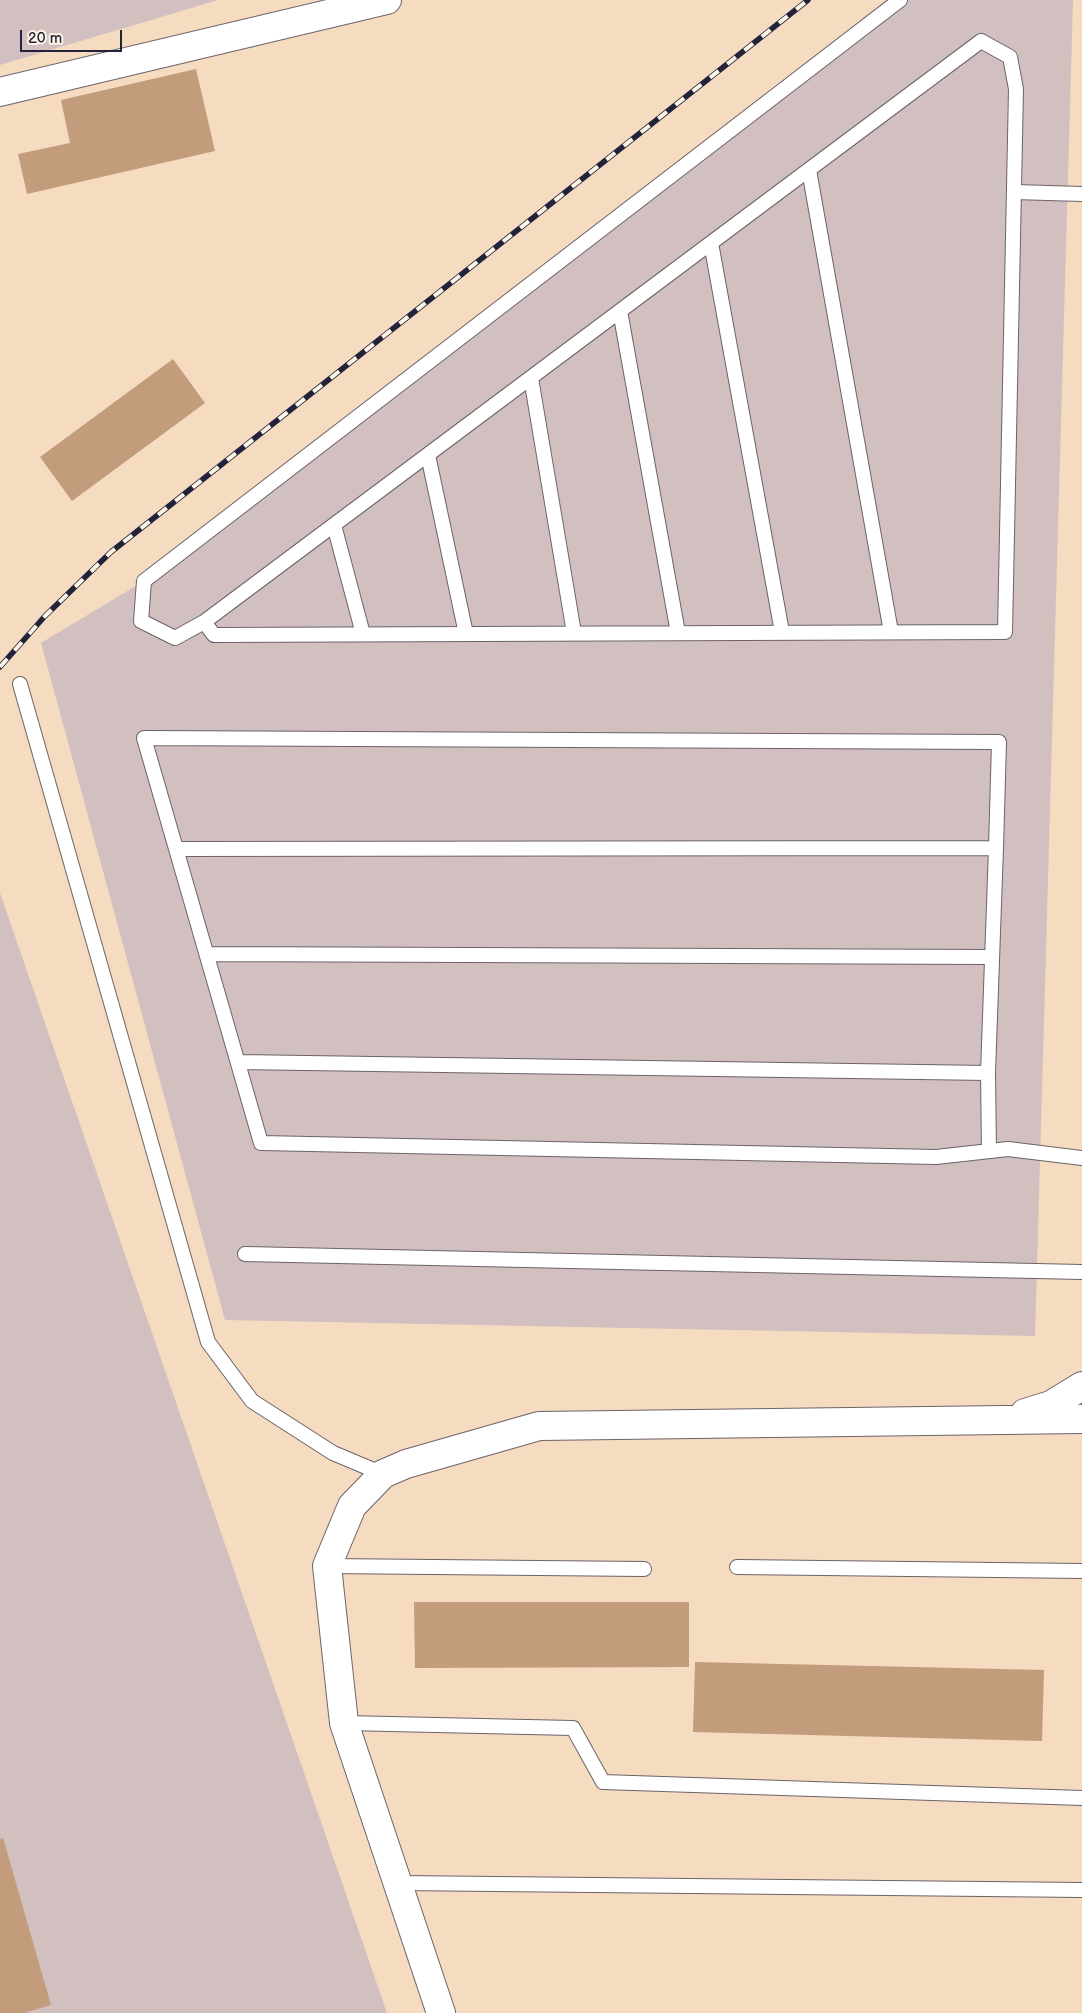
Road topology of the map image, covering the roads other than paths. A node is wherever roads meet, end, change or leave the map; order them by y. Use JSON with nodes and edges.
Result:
{"nodes":[{"id":1,"x":387,"y":0,"type":"edge"},
{"id":2,"x":900,"y":0,"type":"edge"},
{"id":3,"x":0,"y":92,"type":"edge"},
{"id":4,"x":808,"y":170,"type":"junction"},
{"id":5,"x":1014,"y":192,"type":"junction"},
{"id":6,"x":1082,"y":194,"type":"edge"},
{"id":7,"x":711,"y":243,"type":"junction"},
{"id":8,"x":620,"y":311,"type":"junction"},
{"id":9,"x":531,"y":378,"type":"junction"},
{"id":10,"x":428,"y":454,"type":"junction"},
{"id":11,"x":334,"y":525,"type":"junction"},
{"id":12,"x":204,"y":622,"type":"junction"},
{"id":13,"x":782,"y":632,"type":"junction"},
{"id":14,"x":891,"y":632,"type":"junction"},
{"id":15,"x":574,"y":633,"type":"junction"},
{"id":16,"x":678,"y":633,"type":"junction"},
{"id":17,"x":363,"y":634,"type":"junction"},
{"id":18,"x":466,"y":634,"type":"junction"},
{"id":19,"x":20,"y":684,"type":"dead end"},
{"id":20,"x":996,"y":848,"type":"junction"},
{"id":21,"x":176,"y":849,"type":"junction"},
{"id":22,"x":207,"y":954,"type":"junction"},
{"id":23,"x":992,"y":957,"type":"junction"},
{"id":24,"x":238,"y":1062,"type":"junction"},
{"id":25,"x":988,"y":1074,"type":"junction"},
{"id":26,"x":989,"y":1151,"type":"junction"},
{"id":27,"x":1082,"y":1158,"type":"edge"},
{"id":28,"x":244,"y":1254,"type":"dead end"},
{"id":29,"x":1082,"y":1272,"type":"edge"},
{"id":30,"x":1082,"y":1386,"type":"edge"},
{"id":31,"x":1082,"y":1419,"type":"edge"},
{"id":32,"x":999,"y":1420,"type":"junction"},
{"id":33,"x":383,"y":1474,"type":"junction"},
{"id":34,"x":327,"y":1566,"type":"junction"},
{"id":35,"x":737,"y":1567,"type":"dead end"},
{"id":36,"x":644,"y":1569,"type":"dead end"},
{"id":37,"x":1082,"y":1571,"type":"edge"},
{"id":38,"x":344,"y":1724,"type":"junction"},
{"id":39,"x":1082,"y":1798,"type":"edge"},
{"id":40,"x":398,"y":1883,"type":"junction"},
{"id":41,"x":1082,"y":1890,"type":"edge"},
{"id":42,"x":441,"y":2013,"type":"edge"}],
"edges":[{"from":1,"to":3,"type":"street"},
{"from":2,"to":12,"type":"lane"},
{"from":4,"to":5,"type":"lane"},
{"from":4,"to":7,"type":"lane"},
{"from":4,"to":14,"type":"lane"},
{"from":5,"to":6,"type":"lane"},
{"from":5,"to":14,"type":"lane"},
{"from":7,"to":8,"type":"lane"},
{"from":7,"to":13,"type":"lane"},
{"from":8,"to":9,"type":"lane"},
{"from":8,"to":16,"type":"lane"},
{"from":9,"to":10,"type":"lane"},
{"from":9,"to":15,"type":"lane"},
{"from":10,"to":11,"type":"lane"},
{"from":10,"to":18,"type":"lane"},
{"from":11,"to":12,"type":"lane"},
{"from":11,"to":17,"type":"lane"},
{"from":12,"to":17,"type":"lane"},
{"from":13,"to":14,"type":"lane"},
{"from":13,"to":16,"type":"lane"},
{"from":15,"to":16,"type":"lane"},
{"from":15,"to":18,"type":"lane"},
{"from":17,"to":18,"type":"lane"},
{"from":19,"to":33,"type":"lane"},
{"from":20,"to":21,"type":"lane"},
{"from":20,"to":21,"type":"lane"},
{"from":20,"to":23,"type":"lane"},
{"from":21,"to":22,"type":"lane"},
{"from":22,"to":23,"type":"lane"},
{"from":22,"to":24,"type":"lane"},
{"from":23,"to":25,"type":"lane"},
{"from":24,"to":25,"type":"lane"},
{"from":24,"to":26,"type":"lane"},
{"from":25,"to":26,"type":"lane"},
{"from":26,"to":27,"type":"lane"},
{"from":28,"to":29,"type":"lane"},
{"from":30,"to":32,"type":"street"},
{"from":31,"to":32,"type":"street"},
{"from":32,"to":33,"type":"street"},
{"from":33,"to":34,"type":"street"},
{"from":34,"to":36,"type":"lane"},
{"from":34,"to":38,"type":"street"},
{"from":35,"to":37,"type":"lane"},
{"from":38,"to":39,"type":"lane"},
{"from":38,"to":40,"type":"street"},
{"from":40,"to":41,"type":"lane"},
{"from":40,"to":42,"type":"street"}]}
